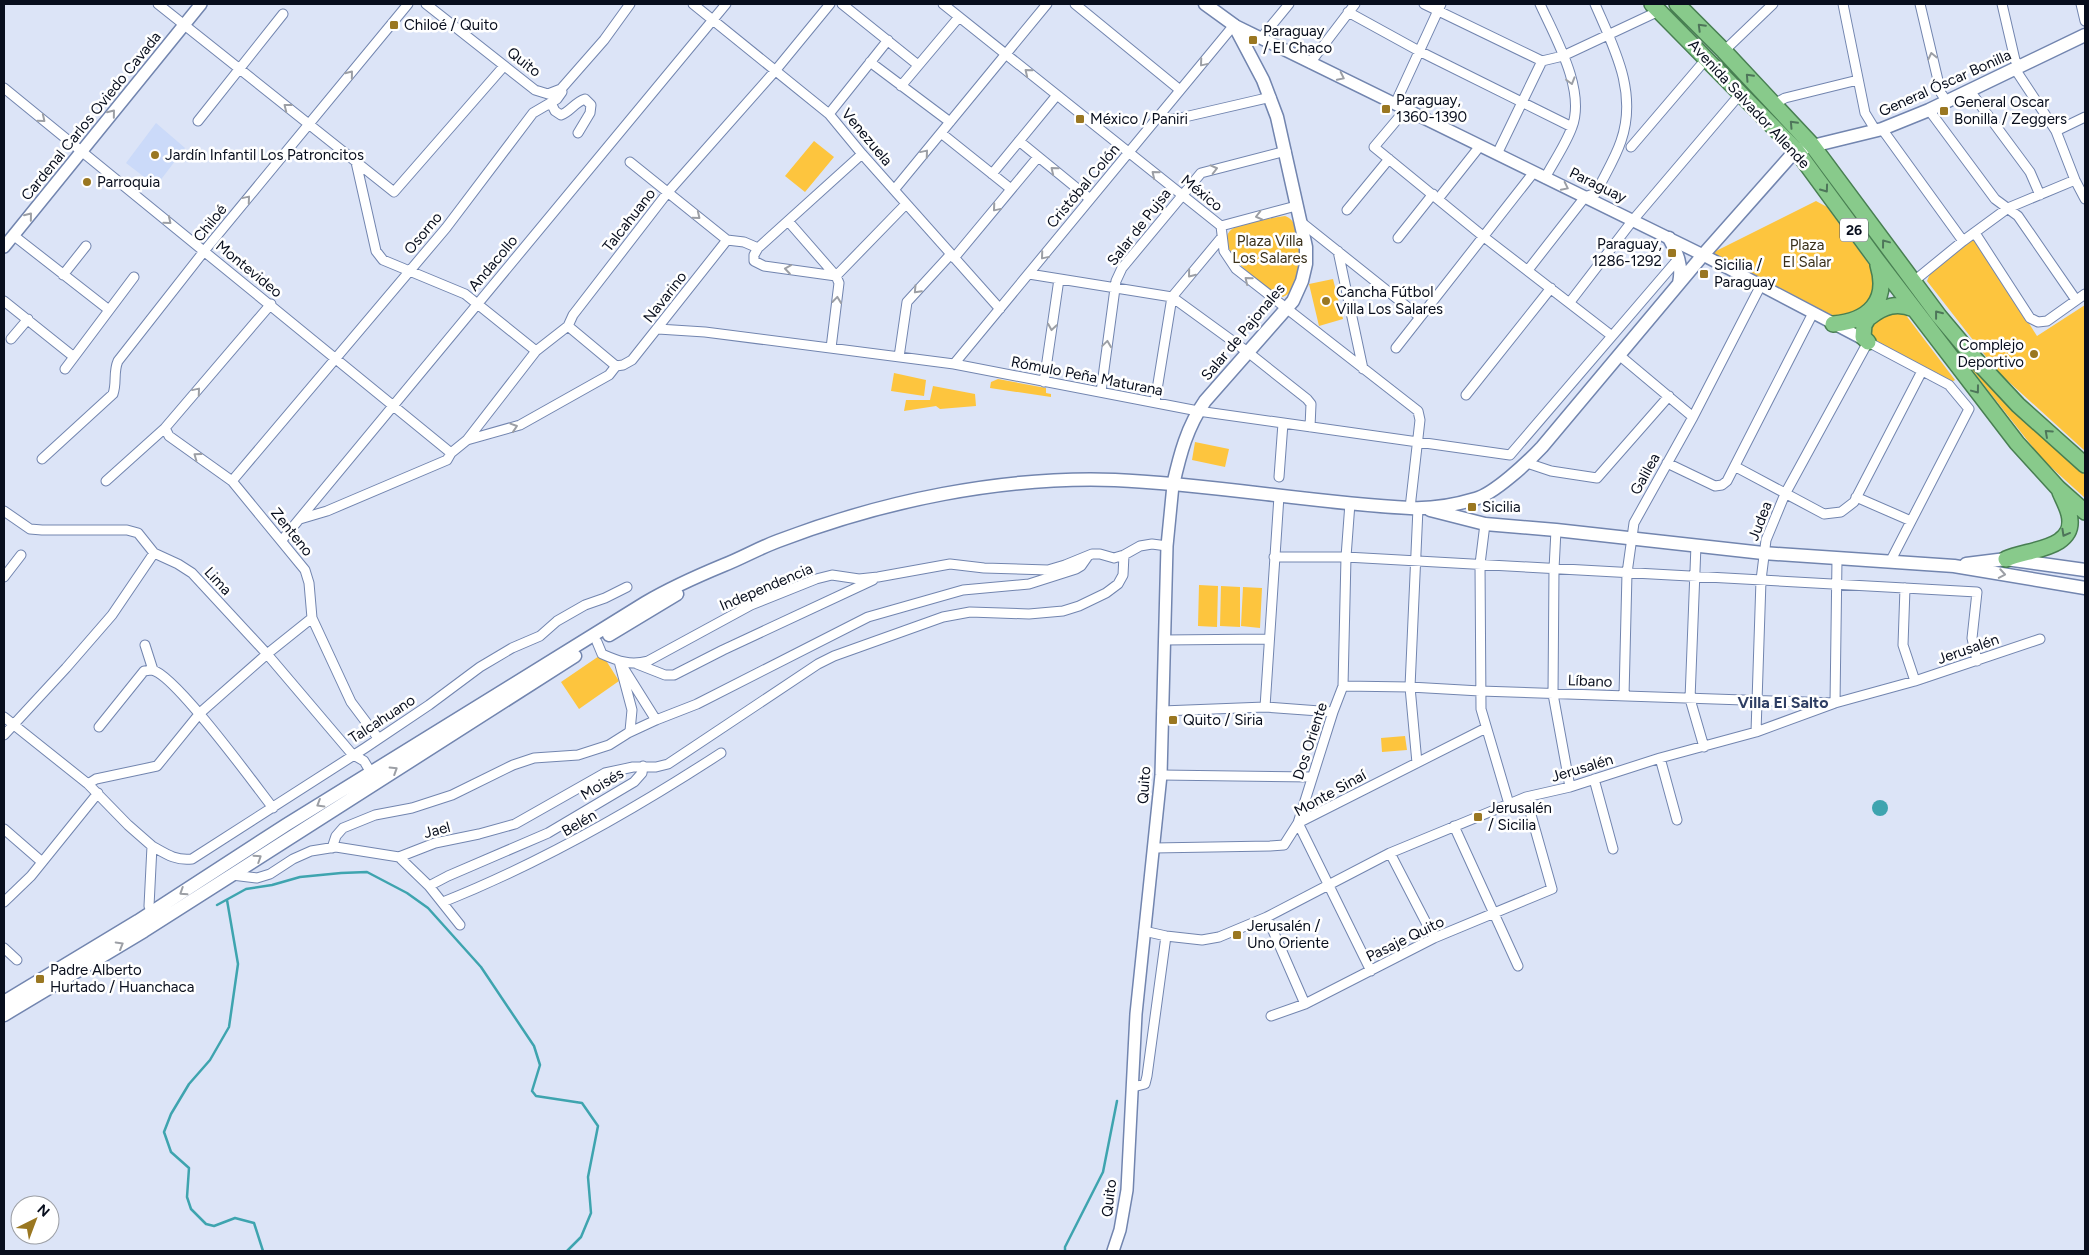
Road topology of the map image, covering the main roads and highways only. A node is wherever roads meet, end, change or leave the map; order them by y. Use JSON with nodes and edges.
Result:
{"nodes":[{"id":1,"x":1205,"y":4,"type":"edge"},
{"id":2,"x":1677,"y":4,"type":"edge"},
{"id":3,"x":1655,"y":7,"type":"edge"},
{"id":4,"x":1234,"y":25,"type":"joint"},
{"id":5,"x":2085,"y":35,"type":"edge"},
{"id":6,"x":1812,"y":145,"type":"junction"},
{"id":7,"x":1796,"y":150,"type":"junction"},
{"id":8,"x":1670,"y":238,"type":"road end"},
{"id":9,"x":1876,"y":259,"type":"junction"},
{"id":10,"x":1679,"y":283,"type":"junction"},
{"id":11,"x":1914,"y":309,"type":"junction"},
{"id":12,"x":1867,"y":320,"type":"junction"},
{"id":13,"x":1868,"y":342,"type":"road end"},
{"id":14,"x":2085,"y":465,"type":"edge"},
{"id":15,"x":1173,"y":485,"type":"junction"},
{"id":16,"x":2058,"y":488,"type":"junction"},
{"id":17,"x":1418,"y":508,"type":"junction"},
{"id":18,"x":2085,"y":512,"type":"edge"},
{"id":19,"x":2006,"y":559,"type":"junction"},
{"id":20,"x":724,"y":565,"type":"junction"},
{"id":21,"x":1954,"y":566,"type":"junction"},
{"id":22,"x":2085,"y":570,"type":"edge"},
{"id":23,"x":2085,"y":588,"type":"edge"},
{"id":24,"x":496,"y":700,"type":"junction"},
{"id":25,"x":374,"y":777,"type":"junction"},
{"id":26,"x":153,"y":918,"type":"junction"},
{"id":27,"x":4,"y":1002,"type":"edge"},
{"id":28,"x":4,"y":1015,"type":"edge"}],
"edges":[{"from":1,"to":4,"type":"main road","name":"Paraguay"},
{"from":6,"to":2,"type":"highway","name":"Avenida Salvador Allende","number":"26","one_way":true},
{"from":3,"to":7,"type":"highway","name":"Avenida Salvador Allende","number":"26"},
{"from":4,"to":15,"type":"main road","name":"Salar de Pajonales"},
{"from":5,"to":6,"type":"main road","name":"General Óscar Bonilla"},
{"from":6,"to":7,"type":"main road","name":"General Óscar Bonilla"},
{"from":14,"to":6,"type":"highway","name":"Avenida Salvador Allende","number":"26","one_way":true},
{"from":7,"to":9,"type":"highway","name":"Avenida Salvador Allende","number":"26","one_way":true},
{"from":7,"to":10,"type":"main road"},
{"from":8,"to":10,"type":"main road"},
{"from":9,"to":11,"type":"highway","name":"Avenida Salvador Allende","number":"26"},
{"from":9,"to":12,"type":"highway"},
{"from":10,"to":17,"type":"main road"},
{"from":11,"to":12,"type":"highway"},
{"from":11,"to":16,"type":"highway","name":"Avenida Salvador Allende","number":"26","one_way":true},
{"from":12,"to":13,"type":"highway"},
{"from":15,"to":17,"type":"main road"},
{"from":15,"to":20,"type":"main road"},
{"from":16,"to":18,"type":"highway","name":"Avenida Salvador Allende","number":"26"},
{"from":16,"to":19,"type":"highway","one_way":true},
{"from":17,"to":21,"type":"main road"},
{"from":19,"to":21,"type":"main road"},
{"from":19,"to":22,"type":"main road"},
{"from":20,"to":24,"type":"main road"},
{"from":20,"to":24,"type":"main road"},
{"from":21,"to":23,"type":"main road","one_way":true},
{"from":24,"to":25,"type":"main road"},
{"from":26,"to":25,"type":"main road","one_way":true},
{"from":25,"to":26,"type":"main road","one_way":true},
{"from":26,"to":27,"type":"main road"},
{"from":28,"to":26,"type":"main road","one_way":true}]}
